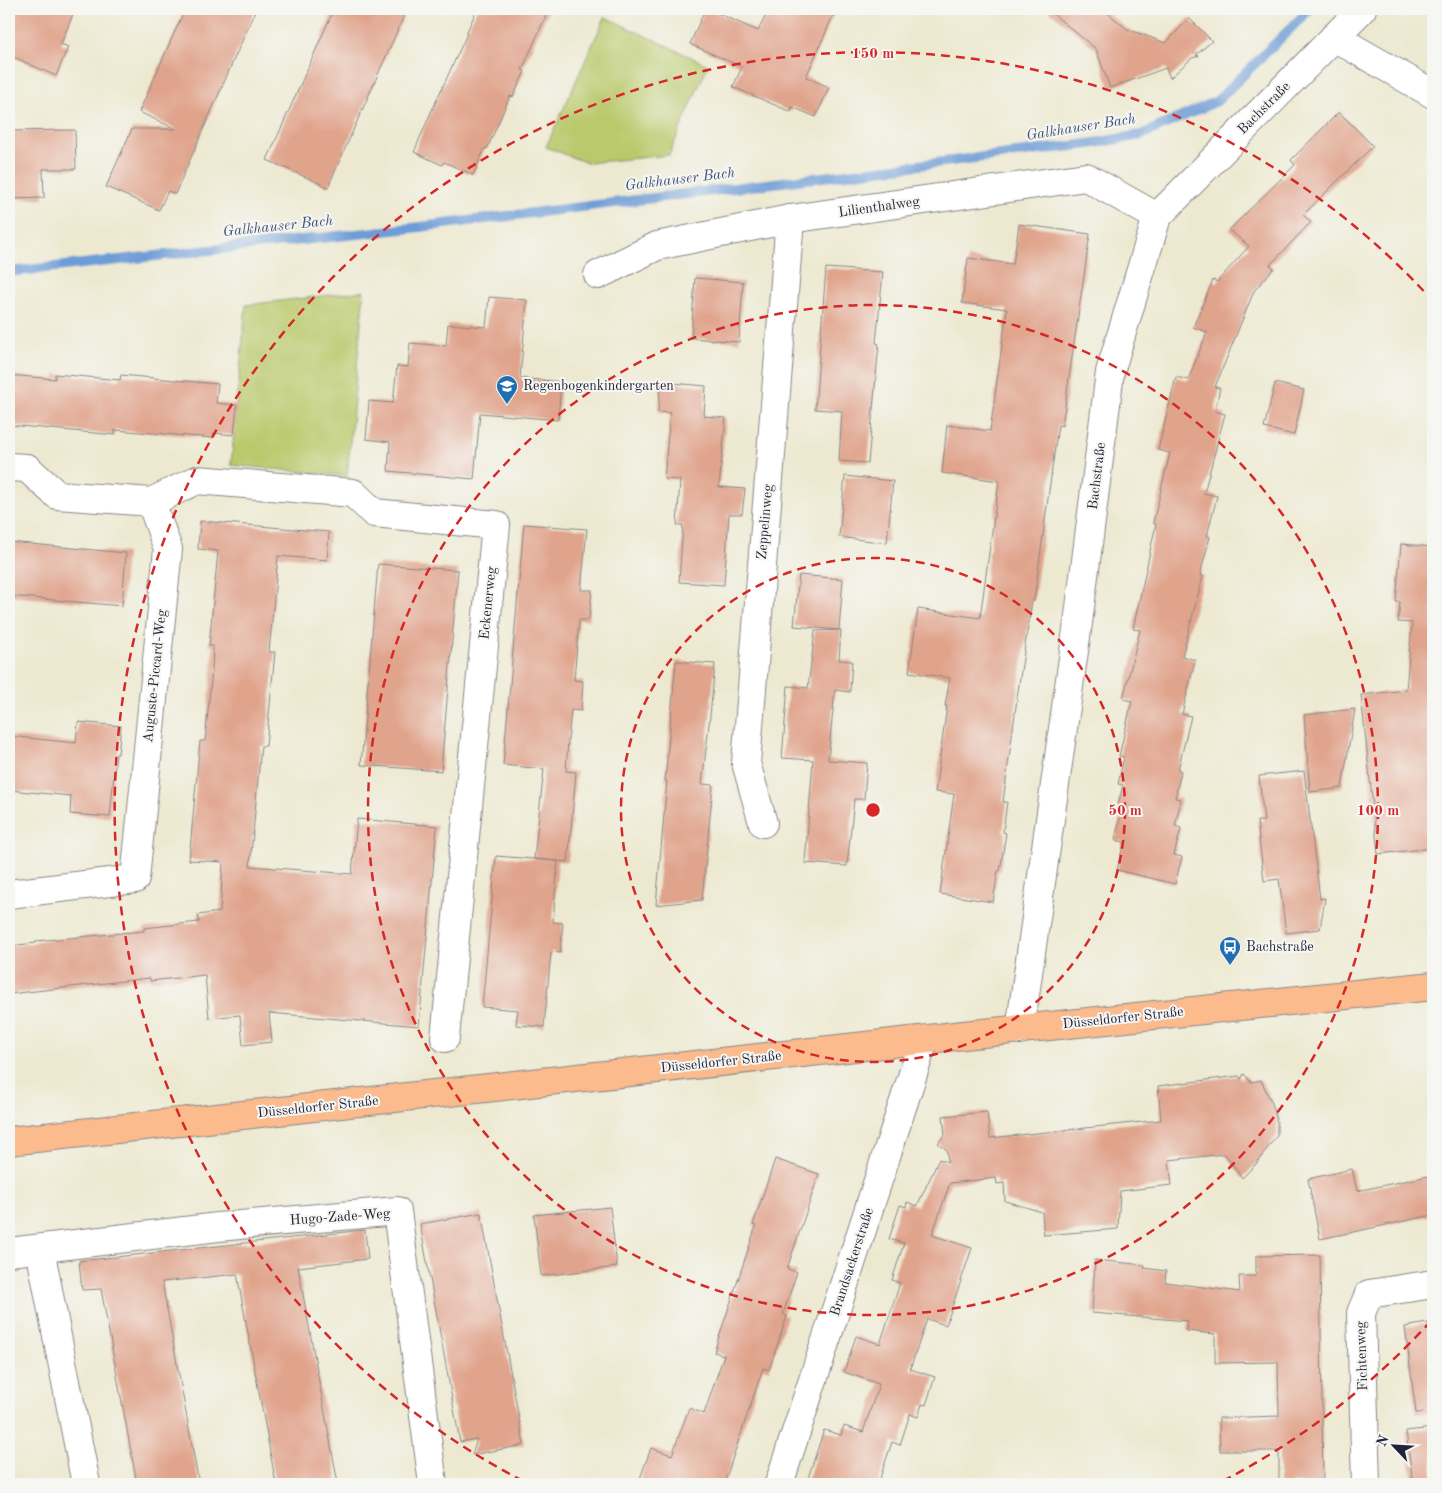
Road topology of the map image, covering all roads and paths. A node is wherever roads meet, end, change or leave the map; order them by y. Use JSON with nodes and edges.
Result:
{"nodes":[{"id":1,"x":1362,"y":9,"type":"edge"},
{"id":2,"x":1334,"y":37,"type":"junction"},
{"id":3,"x":1433,"y":94,"type":"edge"},
{"id":4,"x":1157,"y":217,"type":"junction"},
{"id":5,"x":790,"y":219,"type":"junction"},
{"id":6,"x":598,"y":275,"type":"dead end"},
{"id":7,"x":9,"y":468,"type":"edge"},
{"id":8,"x":151,"y":502,"type":"junction"},
{"id":9,"x":763,"y":823,"type":"dead end"},
{"id":10,"x":9,"y":894,"type":"edge"},
{"id":11,"x":1433,"y":986,"type":"edge"},
{"id":12,"x":1020,"y":1030,"type":"junction"},
{"id":13,"x":445,"y":1038,"type":"dead end"},
{"id":14,"x":924,"y":1040,"type":"junction"},
{"id":15,"x":9,"y":1141,"type":"edge"},
{"id":16,"x":40,"y":1249,"type":"junction"},
{"id":17,"x":9,"y":1252,"type":"edge"},
{"id":18,"x":1433,"y":1284,"type":"edge"},
{"id":19,"x":86,"y":1484,"type":"edge"},
{"id":20,"x":433,"y":1484,"type":"edge"},
{"id":21,"x":779,"y":1484,"type":"edge"},
{"id":22,"x":1366,"y":1484,"type":"edge"}],
"edges":[{"from":1,"to":2,"type":"street","name":"Bachstraße"},
{"from":2,"to":3,"type":"street"},
{"from":2,"to":4,"type":"street","name":"Bachstraße"},
{"from":4,"to":5,"type":"street","name":"Lilienthalweg"},
{"from":4,"to":12,"type":"street","name":"Bachstraße"},
{"from":5,"to":6,"type":"street","name":"Lilienthalweg"},
{"from":5,"to":9,"type":"street","name":"Zeppelinweg"},
{"from":7,"to":8,"type":"street"},
{"from":8,"to":10,"type":"street","name":"Auguste-Piccard-Weg"},
{"from":8,"to":13,"type":"street","name":"Eckenerweg"},
{"from":11,"to":12,"type":"main road","name":"Düsseldorfer Straße"},
{"from":12,"to":14,"type":"main road","name":"Düsseldorfer Straße"},
{"from":14,"to":15,"type":"main road","name":"Düsseldorfer Straße"},
{"from":14,"to":21,"type":"street","name":"Brandsackerstraße"},
{"from":16,"to":17,"type":"street","name":"Hugo-Zade-Weg"},
{"from":16,"to":19,"type":"street"},
{"from":16,"to":20,"type":"street","name":"Hugo-Zade-Weg"},
{"from":18,"to":22,"type":"street","name":"Fichtenweg"}]}
